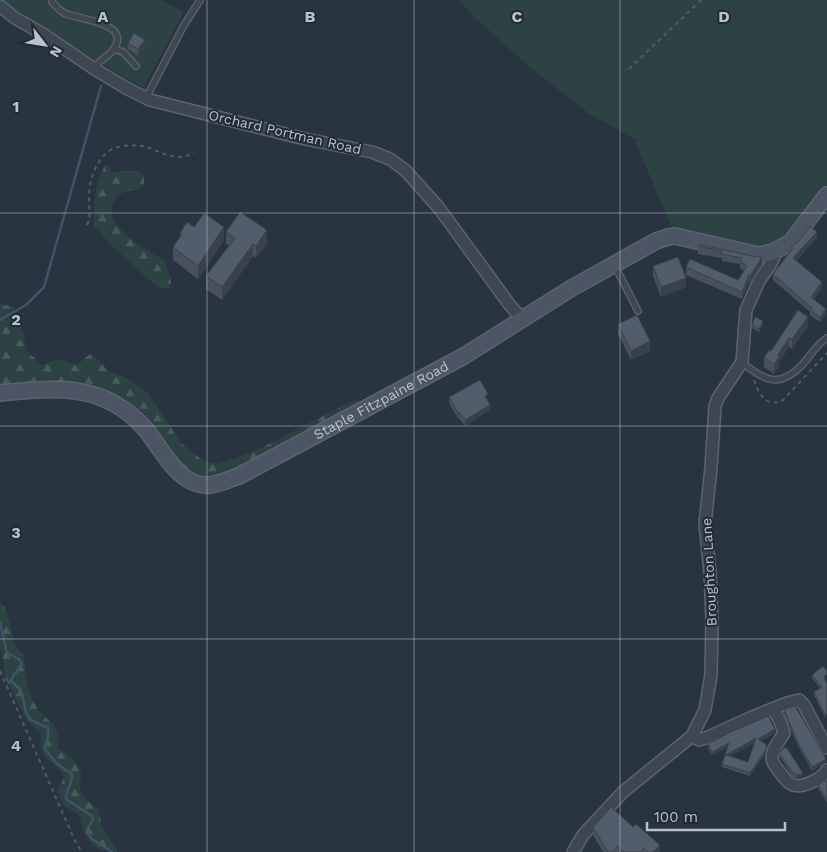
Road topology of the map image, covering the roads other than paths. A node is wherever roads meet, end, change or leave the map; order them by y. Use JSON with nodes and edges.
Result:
{"nodes":[{"id":1,"x":52,"y":0,"type":"edge"},
{"id":2,"x":200,"y":0,"type":"edge"},
{"id":3,"x":0,"y":6,"type":"edge"},
{"id":4,"x":114,"y":49,"type":"junction"},
{"id":5,"x":136,"y":66,"type":"dead end"},
{"id":6,"x":93,"y":68,"type":"junction"},
{"id":7,"x":146,"y":98,"type":"junction"},
{"id":8,"x":827,"y":195,"type":"edge"},
{"id":9,"x":773,"y":252,"type":"junction"},
{"id":10,"x":614,"y":264,"type":"junction"},
{"id":11,"x":638,"y":311,"type":"dead end"},
{"id":12,"x":522,"y":319,"type":"junction"},
{"id":13,"x":827,"y":338,"type":"edge"},
{"id":14,"x":742,"y":362,"type":"junction"},
{"id":15,"x":0,"y":393,"type":"edge"},
{"id":16,"x":773,"y":709,"type":"junction"},
{"id":17,"x":692,"y":736,"type":"junction"},
{"id":18,"x":827,"y":748,"type":"edge"},
{"id":19,"x":827,"y":770,"type":"edge"},
{"id":20,"x":573,"y":852,"type":"edge"}],
"edges":[{"from":1,"to":4,"type":"lane"},
{"from":2,"to":7,"type":"lane"},
{"from":3,"to":6,"type":"street","name":"Orchard Portman Road"},
{"from":4,"to":5,"type":"lane"},
{"from":4,"to":6,"type":"lane"},
{"from":6,"to":7,"type":"street","name":"Orchard Portman Road"},
{"from":7,"to":12,"type":"street","name":"Orchard Portman Road"},
{"from":8,"to":9,"type":"street"},
{"from":9,"to":10,"type":"street","name":"Staple Fitzpaine Road"},
{"from":9,"to":14,"type":"street","name":"Broughton Lane"},
{"from":10,"to":11,"type":"lane"},
{"from":10,"to":12,"type":"street","name":"Staple Fitzpaine Road"},
{"from":12,"to":15,"type":"street","name":"Staple Fitzpaine Road"},
{"from":13,"to":14,"type":"lane"},
{"from":14,"to":17,"type":"street","name":"Broughton Lane"},
{"from":16,"to":17,"type":"street"},
{"from":16,"to":18,"type":"street"},
{"from":16,"to":19,"type":"street"},
{"from":17,"to":20,"type":"street","name":"Broughton Lane"}]}
